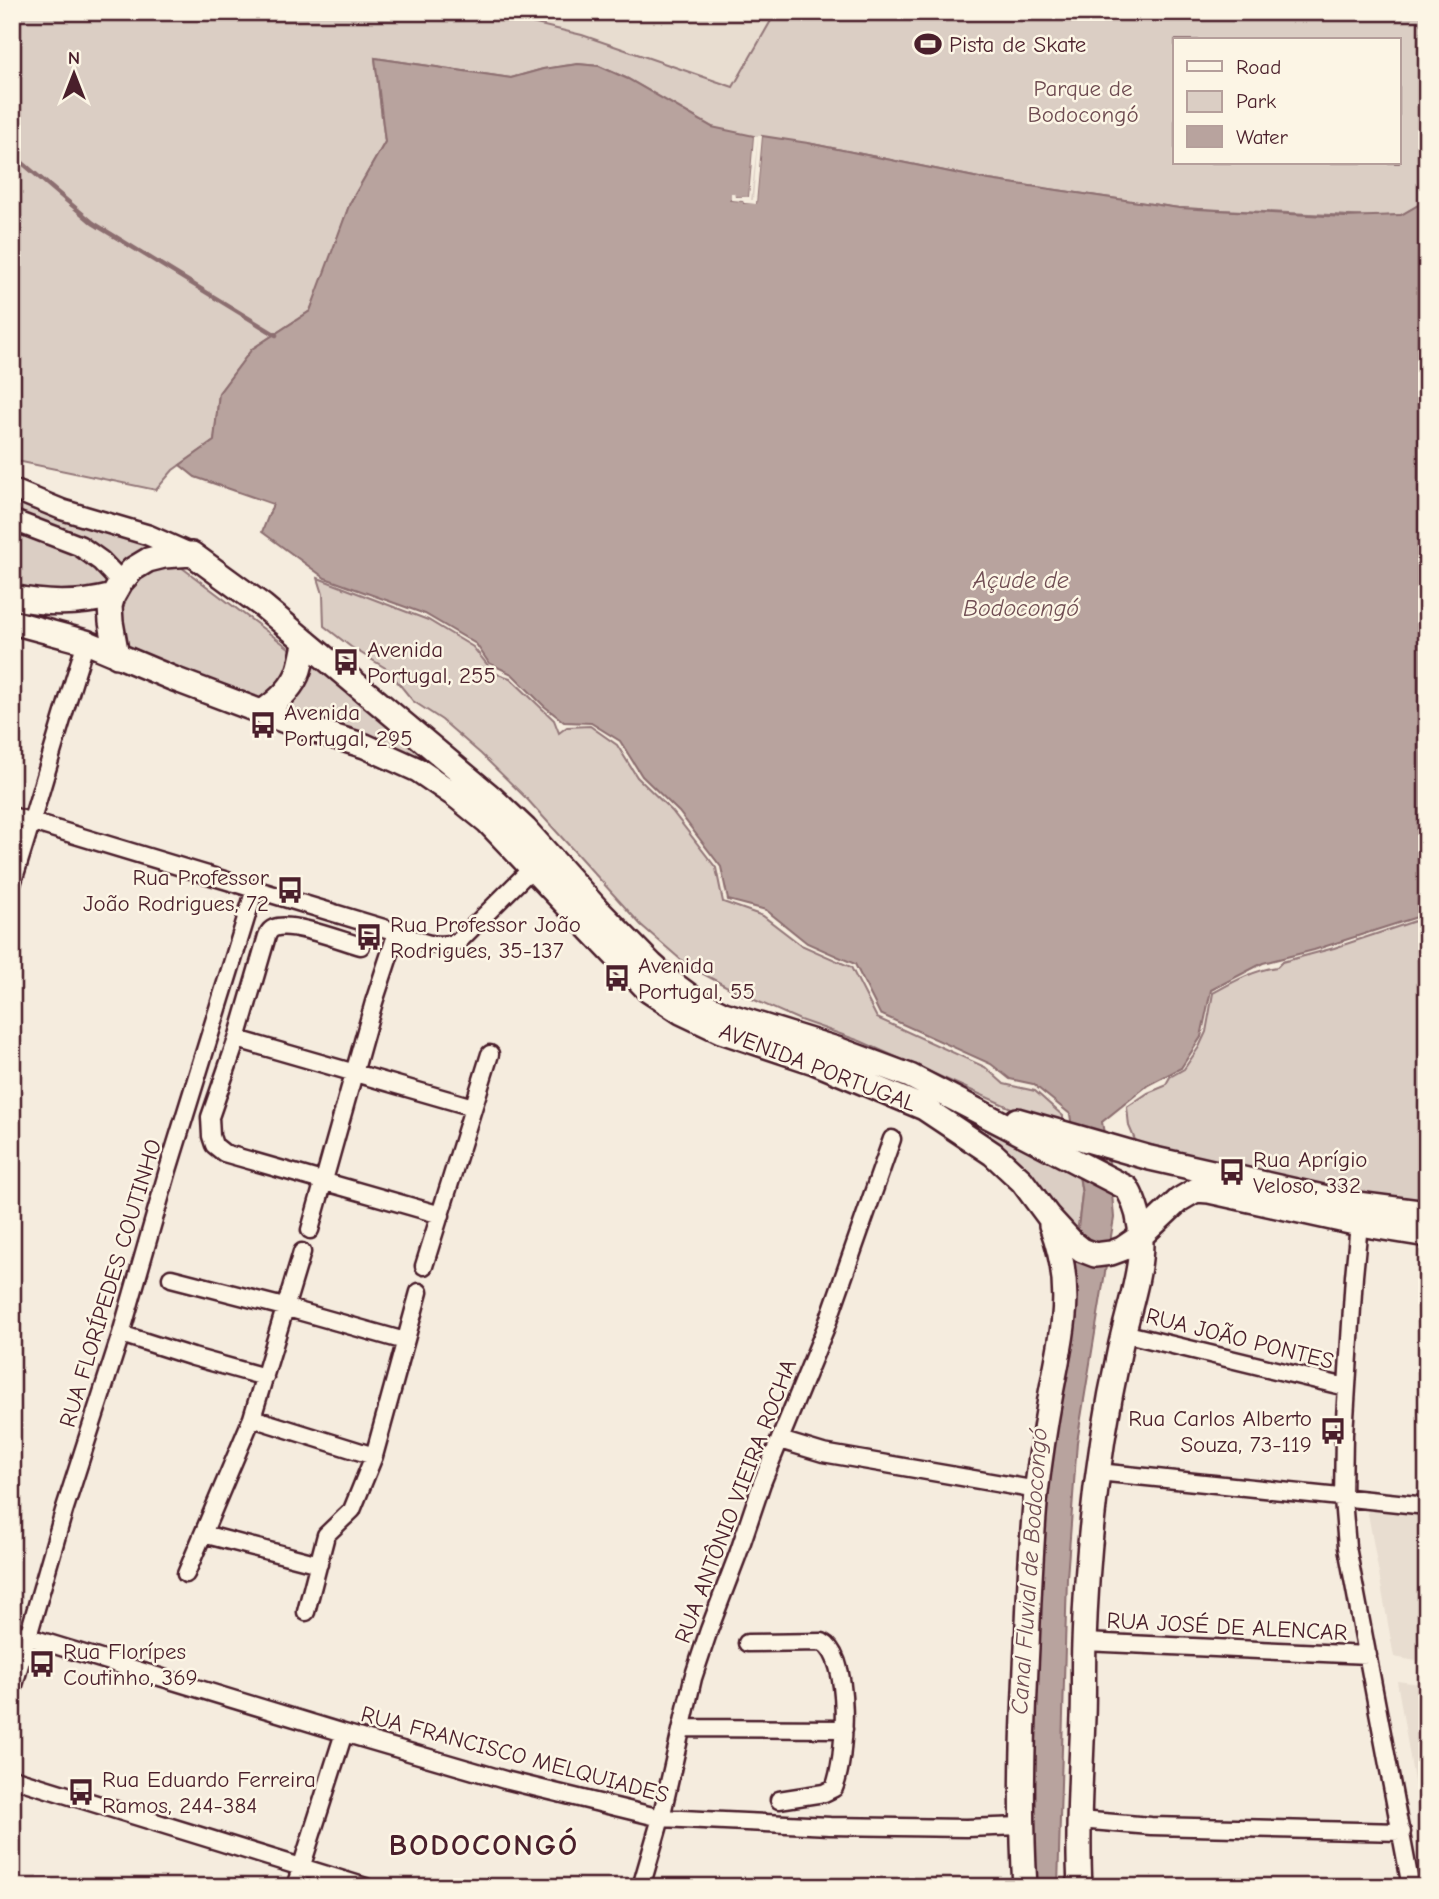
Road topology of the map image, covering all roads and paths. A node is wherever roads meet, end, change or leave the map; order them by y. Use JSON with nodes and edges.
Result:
{"nodes":[{"id":1,"x":12,"y":489,"type":"edge"},
{"id":2,"x":12,"y":520,"type":"edge"},
{"id":3,"x":192,"y":555,"type":"junction"},
{"id":4,"x":117,"y":589,"type":"junction"},
{"id":5,"x":12,"y":597,"type":"edge"},
{"id":6,"x":12,"y":622,"type":"edge"},
{"id":7,"x":86,"y":642,"type":"junction"},
{"id":8,"x":306,"y":642,"type":"junction"},
{"id":9,"x":117,"y":656,"type":"junction"},
{"id":10,"x":262,"y":712,"type":"junction"},
{"id":11,"x":12,"y":816,"type":"edge"},
{"id":12,"x":32,"y":822,"type":"junction"},
{"id":13,"x":531,"y":869,"type":"junction"},
{"id":14,"x":12,"y":884,"type":"edge"},
{"id":15,"x":255,"y":889,"type":"junction"},
{"id":16,"x":397,"y":932,"type":"junction"},
{"id":17,"x":361,"y":946,"type":"dead end"},
{"id":18,"x":237,"y":1039,"type":"junction"},
{"id":19,"x":491,"y":1054,"type":"dead end"},
{"id":20,"x":354,"y":1072,"type":"junction"},
{"id":21,"x":473,"y":1107,"type":"junction"},
{"id":22,"x":892,"y":1139,"type":"dead end"},
{"id":23,"x":1070,"y":1146,"type":"junction"},
{"id":24,"x":324,"y":1181,"type":"junction"},
{"id":25,"x":1427,"y":1213,"type":"edge"},
{"id":26,"x":1362,"y":1214,"type":"junction"},
{"id":27,"x":441,"y":1215,"type":"junction"},
{"id":28,"x":1048,"y":1216,"type":"junction"},
{"id":29,"x":1140,"y":1226,"type":"junction"},
{"id":30,"x":310,"y":1230,"type":"dead end"},
{"id":31,"x":1427,"y":1235,"type":"edge"},
{"id":32,"x":302,"y":1252,"type":"dead end"},
{"id":33,"x":424,"y":1266,"type":"dead end"},
{"id":34,"x":172,"y":1278,"type":"dead end"},
{"id":35,"x":419,"y":1292,"type":"dead end"},
{"id":36,"x":284,"y":1307,"type":"junction"},
{"id":37,"x":1123,"y":1333,"type":"junction"},
{"id":38,"x":121,"y":1334,"type":"junction"},
{"id":39,"x":405,"y":1341,"type":"junction"},
{"id":40,"x":265,"y":1377,"type":"junction"},
{"id":41,"x":1346,"y":1387,"type":"junction"},
{"id":42,"x":252,"y":1418,"type":"junction"},
{"id":43,"x":780,"y":1440,"type":"junction"},
{"id":44,"x":374,"y":1455,"type":"junction"},
{"id":45,"x":1097,"y":1472,"type":"junction"},
{"id":46,"x":1037,"y":1490,"type":"junction"},
{"id":47,"x":1343,"y":1499,"type":"junction"},
{"id":48,"x":1427,"y":1506,"type":"edge"},
{"id":49,"x":203,"y":1534,"type":"junction"},
{"id":50,"x":318,"y":1564,"type":"junction"},
{"id":51,"x":186,"y":1574,"type":"dead end"},
{"id":52,"x":306,"y":1612,"type":"dead end"},
{"id":53,"x":20,"y":1634,"type":"edge"},
{"id":54,"x":1084,"y":1642,"type":"junction"},
{"id":55,"x":747,"y":1643,"type":"dead end"},
{"id":56,"x":1368,"y":1655,"type":"junction"},
{"id":57,"x":12,"y":1692,"type":"edge"},
{"id":58,"x":682,"y":1728,"type":"junction"},
{"id":59,"x":844,"y":1729,"type":"junction"},
{"id":60,"x":344,"y":1733,"type":"junction"},
{"id":61,"x":12,"y":1778,"type":"edge"},
{"id":62,"x":779,"y":1800,"type":"dead end"},
{"id":63,"x":661,"y":1818,"type":"junction"},
{"id":64,"x":1079,"y":1820,"type":"junction"},
{"id":65,"x":1022,"y":1826,"type":"junction"},
{"id":66,"x":1402,"y":1832,"type":"junction"},
{"id":67,"x":301,"y":1867,"type":"junction"},
{"id":68,"x":295,"y":1887,"type":"edge"},
{"id":69,"x":366,"y":1887,"type":"edge"},
{"id":70,"x":641,"y":1887,"type":"edge"},
{"id":71,"x":1025,"y":1887,"type":"edge"},
{"id":72,"x":1080,"y":1887,"type":"edge"},
{"id":73,"x":1411,"y":1887,"type":"edge"}],
"edges":[{"from":1,"to":3,"type":"street"},
{"from":2,"to":4,"type":"street"},
{"from":3,"to":4,"type":"main road"},
{"from":3,"to":8,"type":"main road","name":"AVENIDA PORTUGAL"},
{"from":4,"to":5,"type":"main road"},
{"from":4,"to":9,"type":"main road"},
{"from":6,"to":7,"type":"main road","name":"AVENIDA PORTUGAL"},
{"from":7,"to":9,"type":"main road","name":"AVENIDA PORTUGAL"},
{"from":7,"to":12,"type":"street"},
{"from":8,"to":10,"type":"main road"},
{"from":8,"to":23,"type":"main road","name":"AVENIDA PORTUGAL"},
{"from":9,"to":10,"type":"main road","name":"AVENIDA PORTUGAL"},
{"from":10,"to":13,"type":"main road","name":"AVENIDA PORTUGAL"},
{"from":11,"to":12,"type":"street"},
{"from":12,"to":14,"type":"street"},
{"from":12,"to":15,"type":"street"},
{"from":13,"to":16,"type":"street"},
{"from":13,"to":28,"type":"main road","name":"AVENIDA PORTUGAL"},
{"from":15,"to":16,"type":"street"},
{"from":15,"to":38,"type":"street","name":"RUA FLORÍPEDES COUTINHO"},
{"from":16,"to":20,"type":"street"},
{"from":17,"to":18,"type":"street"},
{"from":18,"to":20,"type":"street"},
{"from":18,"to":24,"type":"street"},
{"from":19,"to":21,"type":"street"},
{"from":20,"to":21,"type":"street"},
{"from":20,"to":24,"type":"street"},
{"from":21,"to":27,"type":"street"},
{"from":22,"to":43,"type":"street","name":"RUA ANTÔNIO VIEIRA ROCHA"},
{"from":23,"to":26,"type":"main road","name":"AVENIDA PORTUGAL"},
{"from":23,"to":29,"type":"main road","name":"AVENIDA PORTUGAL"},
{"from":24,"to":27,"type":"street"},
{"from":24,"to":30,"type":"street"},
{"from":25,"to":26,"type":"main road","name":"AVENIDA PORTUGAL"},
{"from":26,"to":29,"type":"main road","name":"AVENIDA PORTUGAL"},
{"from":26,"to":31,"type":"main road","name":"AVENIDA PORTUGAL"},
{"from":26,"to":41,"type":"street"},
{"from":27,"to":33,"type":"street"},
{"from":28,"to":29,"type":"main road","name":"AVENIDA PORTUGAL"},
{"from":28,"to":46,"type":"main road"},
{"from":29,"to":37,"type":"main road"},
{"from":32,"to":36,"type":"street"},
{"from":34,"to":36,"type":"street"},
{"from":35,"to":39,"type":"street"},
{"from":36,"to":39,"type":"street"},
{"from":36,"to":40,"type":"street"},
{"from":37,"to":41,"type":"street","name":"RUA JOÃO PONTES"},
{"from":37,"to":45,"type":"main road"},
{"from":38,"to":40,"type":"street"},
{"from":38,"to":53,"type":"street","name":"RUA FLORÍPEDES COUTINHO"},
{"from":39,"to":44,"type":"street"},
{"from":40,"to":42,"type":"street"},
{"from":41,"to":47,"type":"street"},
{"from":42,"to":44,"type":"street"},
{"from":42,"to":49,"type":"street"},
{"from":43,"to":46,"type":"street"},
{"from":43,"to":58,"type":"street","name":"RUA ANTÔNIO VIEIRA ROCHA"},
{"from":44,"to":50,"type":"street"},
{"from":45,"to":47,"type":"street"},
{"from":45,"to":54,"type":"main road"},
{"from":46,"to":65,"type":"main road"},
{"from":47,"to":48,"type":"street"},
{"from":47,"to":56,"type":"street"},
{"from":49,"to":50,"type":"street"},
{"from":49,"to":51,"type":"street"},
{"from":50,"to":52,"type":"street"},
{"from":53,"to":57,"type":"street","name":"RUA FLORÍPEDES COUTINHO"},
{"from":53,"to":60,"type":"street","name":"RUA FRANCISCO MELQUIADES"},
{"from":54,"to":56,"type":"street","name":"RUA JOSÉ DE ALENCAR"},
{"from":54,"to":64,"type":"main road"},
{"from":55,"to":59,"type":"street"},
{"from":56,"to":66,"type":"street"},
{"from":58,"to":59,"type":"street"},
{"from":58,"to":63,"type":"street","name":"RUA ANTÔNIO VIEIRA ROCHA"},
{"from":59,"to":62,"type":"street"},
{"from":60,"to":63,"type":"street","name":"RUA FRANCISCO MELQUIADES"},
{"from":60,"to":67,"type":"street"},
{"from":61,"to":67,"type":"street"},
{"from":63,"to":65,"type":"street","name":"RUA FRANCISCO MELQUIADES"},
{"from":63,"to":70,"type":"street","name":"RUA ANTÔNIO VIEIRA ROCHA"},
{"from":64,"to":66,"type":"street"},
{"from":64,"to":72,"type":"main road"},
{"from":65,"to":71,"type":"main road"},
{"from":66,"to":73,"type":"street"},
{"from":67,"to":68,"type":"street"},
{"from":67,"to":69,"type":"street"}]}
